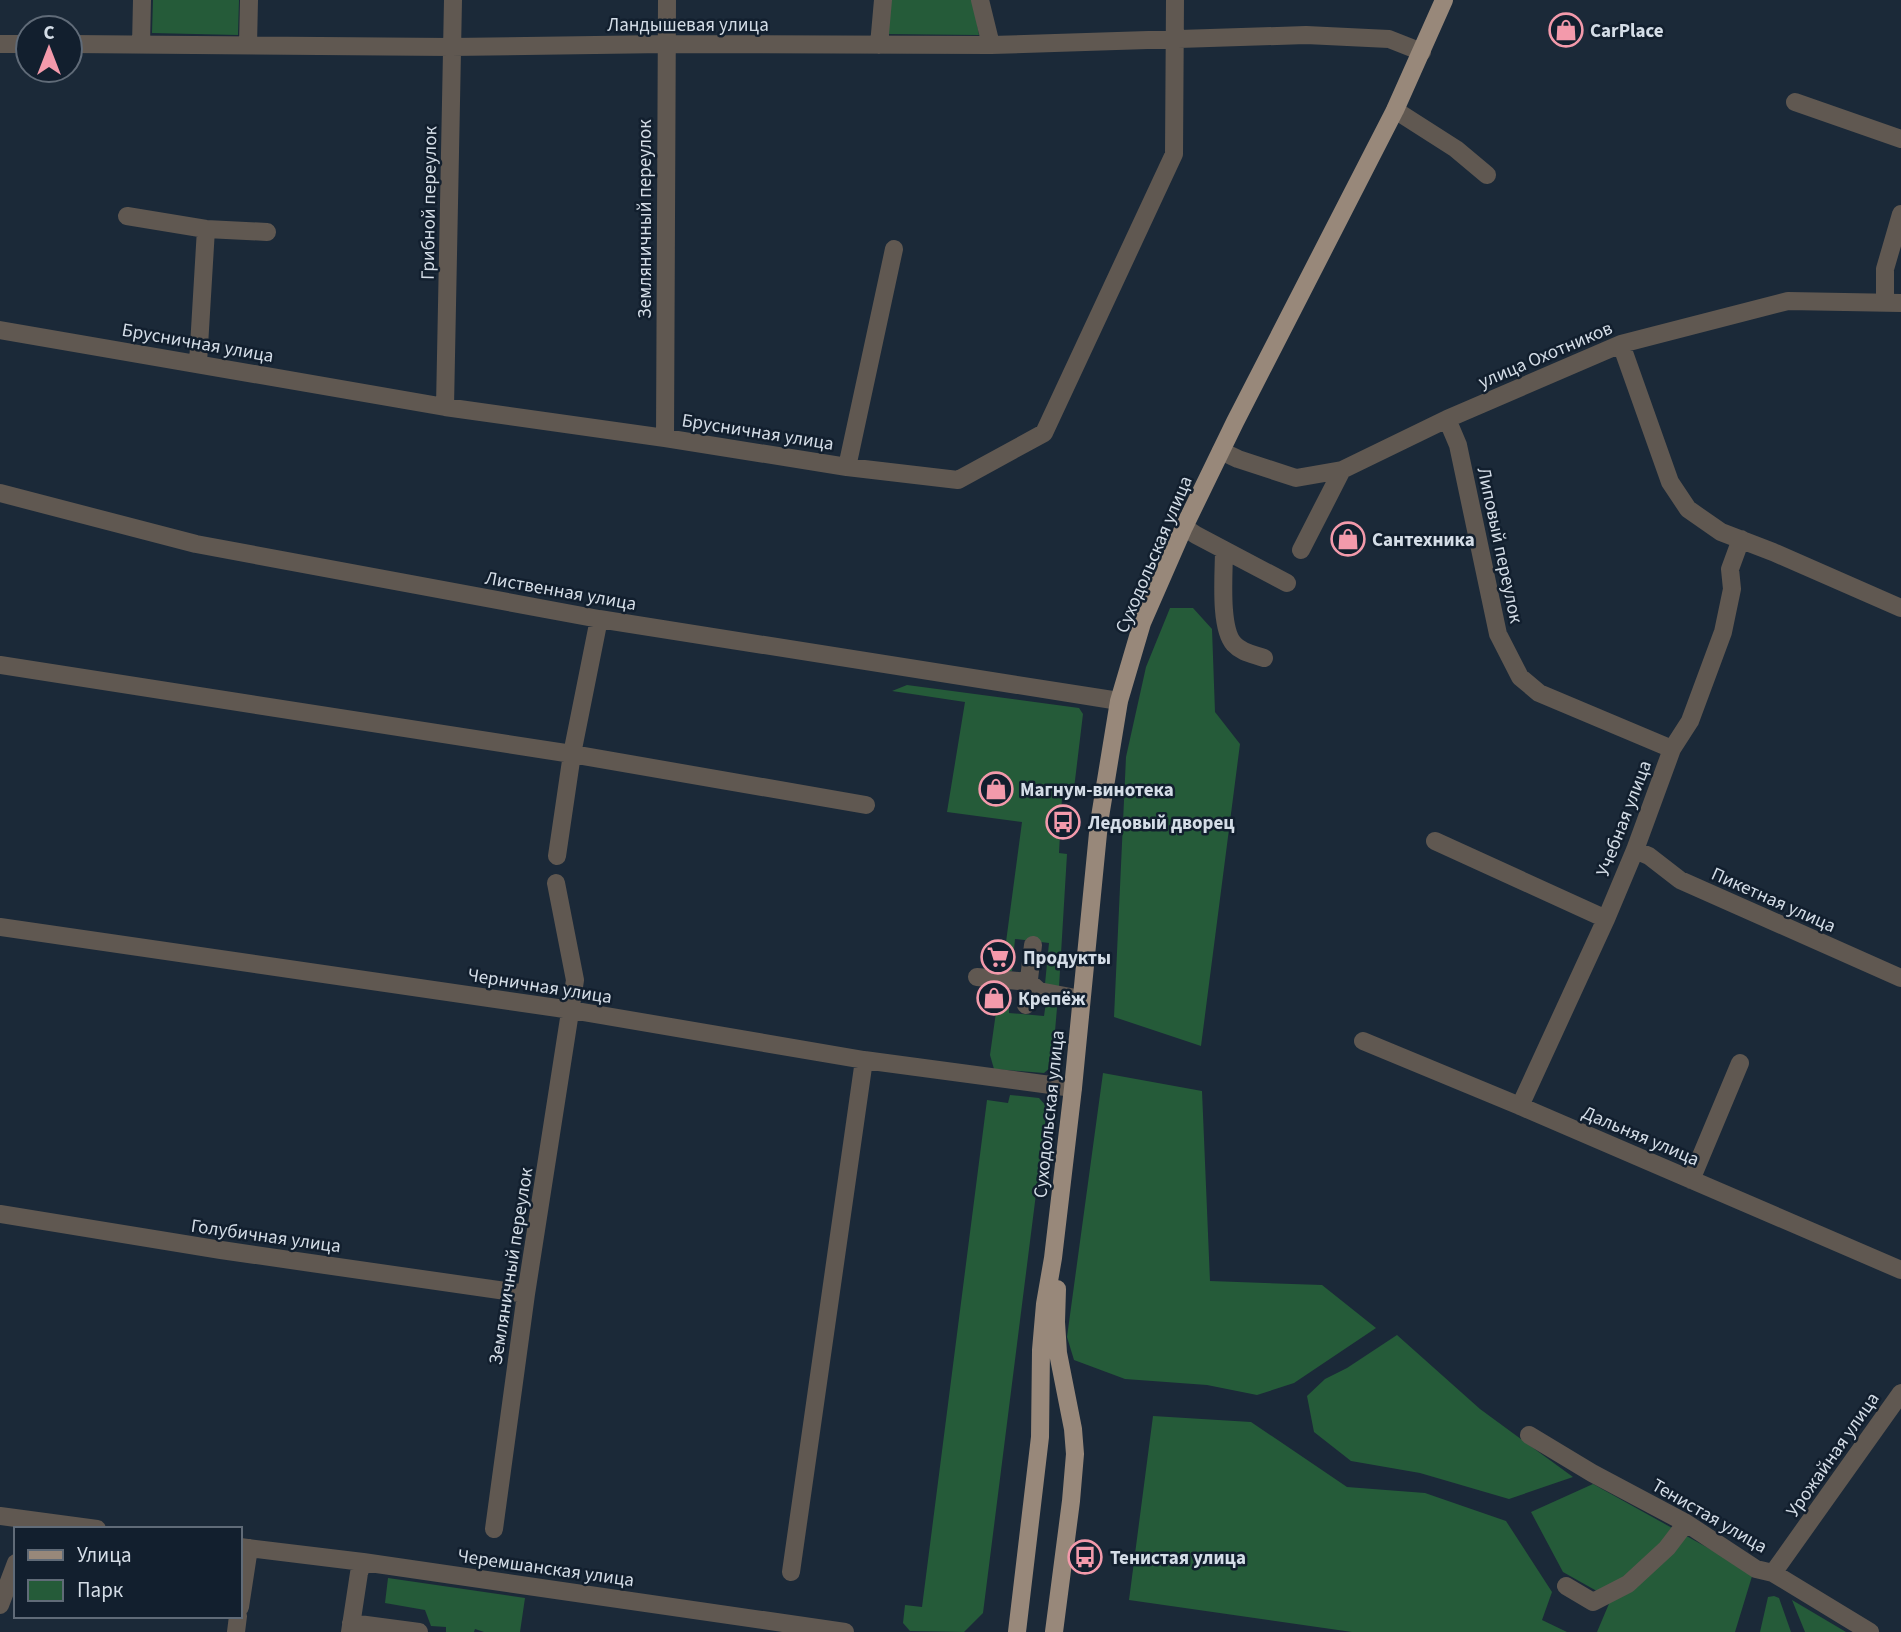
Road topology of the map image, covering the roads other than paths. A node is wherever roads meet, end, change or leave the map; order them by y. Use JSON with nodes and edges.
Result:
{"nodes":[{"id":1,"x":142,"y":0,"type":"edge"},
{"id":2,"x":249,"y":0,"type":"edge"},
{"id":3,"x":453,"y":0,"type":"edge"},
{"id":4,"x":667,"y":0,"type":"edge"},
{"id":5,"x":883,"y":0,"type":"edge"},
{"id":6,"x":981,"y":0,"type":"edge"},
{"id":7,"x":1175,"y":0,"type":"edge"},
{"id":8,"x":1444,"y":0,"type":"edge"},
{"id":9,"x":1175,"y":38,"type":"junction"},
{"id":10,"x":84,"y":44,"type":"edge"},
{"id":11,"x":665,"y":44,"type":"junction"},
{"id":12,"x":141,"y":45,"type":"junction"},
{"id":13,"x":879,"y":45,"type":"junction"},
{"id":14,"x":991,"y":45,"type":"junction"},
{"id":15,"x":248,"y":46,"type":"junction"},
{"id":16,"x":451,"y":47,"type":"junction"},
{"id":17,"x":1422,"y":51,"type":"junction"},
{"id":18,"x":1795,"y":102,"type":"dead end"},
{"id":19,"x":1395,"y":110,"type":"junction"},
{"id":20,"x":1901,"y":139,"type":"edge"},
{"id":21,"x":1487,"y":175,"type":"dead end"},
{"id":22,"x":1901,"y":214,"type":"edge"},
{"id":23,"x":127,"y":216,"type":"dead end"},
{"id":24,"x":206,"y":229,"type":"junction"},
{"id":25,"x":267,"y":233,"type":"dead end"},
{"id":26,"x":894,"y":249,"type":"dead end"},
{"id":27,"x":1893,"y":303,"type":"edge"},
{"id":28,"x":0,"y":330,"type":"edge"},
{"id":29,"x":1621,"y":344,"type":"junction"},
{"id":30,"x":198,"y":363,"type":"junction"},
{"id":31,"x":445,"y":407,"type":"junction"},
{"id":32,"x":1447,"y":419,"type":"junction"},
{"id":33,"x":666,"y":438,"type":"junction"},
{"id":34,"x":1221,"y":452,"type":"junction"},
{"id":35,"x":847,"y":467,"type":"junction"},
{"id":36,"x":1342,"y":470,"type":"junction"},
{"id":37,"x":0,"y":493,"type":"edge"},
{"id":38,"x":1184,"y":527,"type":"junction"},
{"id":39,"x":1741,"y":539,"type":"junction"},
{"id":40,"x":1224,"y":550,"type":"junction"},
{"id":41,"x":1301,"y":550,"type":"dead end"},
{"id":42,"x":1287,"y":583,"type":"dead end"},
{"id":43,"x":1901,"y":608,"type":"edge"},
{"id":44,"x":599,"y":619,"type":"junction"},
{"id":45,"x":1264,"y":658,"type":"dead end"},
{"id":46,"x":0,"y":665,"type":"edge"},
{"id":47,"x":1119,"y":701,"type":"junction"},
{"id":48,"x":1672,"y":748,"type":"junction"},
{"id":49,"x":572,"y":754,"type":"junction"},
{"id":50,"x":866,"y":805,"type":"dead end"},
{"id":51,"x":1435,"y":841,"type":"dead end"},
{"id":52,"x":1635,"y":850,"type":"junction"},
{"id":53,"x":557,"y":856,"type":"dead end"},
{"id":54,"x":556,"y":883,"type":"dead end"},
{"id":55,"x":1606,"y":919,"type":"junction"},
{"id":56,"x":0,"y":927,"type":"edge"},
{"id":57,"x":1033,"y":946,"type":"dead end"},
{"id":58,"x":977,"y":977,"type":"dead end"},
{"id":59,"x":1901,"y":978,"type":"edge"},
{"id":60,"x":1029,"y":982,"type":"junction"},
{"id":61,"x":1081,"y":999,"type":"junction"},
{"id":62,"x":1026,"y":1004,"type":"dead end"},
{"id":63,"x":571,"y":1010,"type":"junction"},
{"id":64,"x":1363,"y":1041,"type":"dead end"},
{"id":65,"x":864,"y":1060,"type":"junction"},
{"id":66,"x":1740,"y":1063,"type":"dead end"},
{"id":67,"x":1073,"y":1088,"type":"junction"},
{"id":68,"x":1520,"y":1106,"type":"junction"},
{"id":69,"x":1691,"y":1180,"type":"junction"},
{"id":70,"x":0,"y":1214,"type":"edge"},
{"id":71,"x":1054,"y":1258,"type":"junction"},
{"id":72,"x":1901,"y":1270,"type":"edge"},
{"id":73,"x":526,"y":1294,"type":"junction"},
{"id":74,"x":1901,"y":1393,"type":"edge"},
{"id":75,"x":1529,"y":1435,"type":"dead end"},
{"id":76,"x":0,"y":1516,"type":"edge"},
{"id":77,"x":1686,"y":1523,"type":"junction"},
{"id":78,"x":30,"y":1525,"type":"edge"},
{"id":79,"x":64,"y":1527,"type":"edge"},
{"id":80,"x":494,"y":1529,"type":"dead end"},
{"id":81,"x":244,"y":1548,"type":"edge"},
{"id":82,"x":14,"y":1568,"type":"edge"},
{"id":83,"x":361,"y":1568,"type":"junction"},
{"id":84,"x":791,"y":1572,"type":"dead end"},
{"id":85,"x":1773,"y":1573,"type":"junction"},
{"id":86,"x":242,"y":1578,"type":"edge"},
{"id":87,"x":1566,"y":1586,"type":"dead end"},
{"id":88,"x":0,"y":1605,"type":"edge"},
{"id":89,"x":350,"y":1628,"type":"edge"},
{"id":90,"x":814,"y":1630,"type":"edge"},
{"id":91,"x":419,"y":1632,"type":"edge"},
{"id":92,"x":845,"y":1632,"type":"edge"},
{"id":93,"x":1017,"y":1632,"type":"edge"},
{"id":94,"x":1054,"y":1632,"type":"edge"},
{"id":95,"x":1870,"y":1632,"type":"edge"}],
"edges":[{"from":1,"to":12,"type":"street"},
{"from":2,"to":15,"type":"street"},
{"from":3,"to":16,"type":"street","name":"Грибной переулок"},
{"from":4,"to":11,"type":"street","name":"Земляничный переулок"},
{"from":5,"to":13,"type":"street"},
{"from":6,"to":14,"type":"street"},
{"from":7,"to":9,"type":"street","name":"Брусничная улица"},
{"from":8,"to":17,"type":"main road","name":"Суходольская улица"},
{"from":9,"to":14,"type":"street","name":"Ландышевая улица"},
{"from":9,"to":17,"type":"street","name":"Ландышевая улица"},
{"from":9,"to":35,"type":"street","name":"Брусничная улица"},
{"from":10,"to":12,"type":"street","name":"Ландышевая улица"},
{"from":11,"to":13,"type":"street","name":"Ландышевая улица"},
{"from":11,"to":16,"type":"street","name":"Ландышевая улица"},
{"from":11,"to":33,"type":"street","name":"Земляничный переулок"},
{"from":12,"to":15,"type":"street","name":"Ландышевая улица"},
{"from":13,"to":14,"type":"street","name":"Ландышевая улица"},
{"from":15,"to":16,"type":"street","name":"Ландышевая улица"},
{"from":16,"to":31,"type":"street","name":"Грибной переулок"},
{"from":17,"to":19,"type":"main road","name":"Суходольская улица"},
{"from":18,"to":20,"type":"street"},
{"from":19,"to":21,"type":"street"},
{"from":19,"to":34,"type":"main road","name":"Суходольская улица"},
{"from":22,"to":27,"type":"street"},
{"from":23,"to":24,"type":"street"},
{"from":24,"to":25,"type":"street"},
{"from":24,"to":30,"type":"street"},
{"from":26,"to":35,"type":"street"},
{"from":27,"to":29,"type":"street","name":"улица Охотников"},
{"from":28,"to":30,"type":"street","name":"Брусничная улица"},
{"from":29,"to":32,"type":"street","name":"улица Охотников"},
{"from":29,"to":39,"type":"street"},
{"from":30,"to":31,"type":"street","name":"Брусничная улица"},
{"from":31,"to":33,"type":"street","name":"Брусничная улица"},
{"from":32,"to":36,"type":"street","name":"улица Охотников"},
{"from":32,"to":48,"type":"street","name":"Липовый переулок"},
{"from":33,"to":35,"type":"street","name":"Брусничная улица"},
{"from":34,"to":36,"type":"street","name":"улица Охотников"},
{"from":34,"to":38,"type":"main road","name":"Суходольская улица"},
{"from":36,"to":41,"type":"street"},
{"from":37,"to":44,"type":"street","name":"Лиственная улица"},
{"from":38,"to":40,"type":"street"},
{"from":38,"to":47,"type":"main road","name":"Суходольская улица"},
{"from":39,"to":43,"type":"street"},
{"from":39,"to":48,"type":"street","name":"Учебная улица"},
{"from":40,"to":42,"type":"street"},
{"from":40,"to":45,"type":"street"},
{"from":44,"to":47,"type":"street","name":"Лиственная улица"},
{"from":44,"to":49,"type":"street"},
{"from":46,"to":49,"type":"street"},
{"from":47,"to":61,"type":"main road","name":"Суходольская улица"},
{"from":48,"to":52,"type":"street","name":"Учебная улица"},
{"from":49,"to":50,"type":"street"},
{"from":49,"to":53,"type":"street"},
{"from":51,"to":55,"type":"street"},
{"from":52,"to":55,"type":"street","name":"Учебная улица"},
{"from":52,"to":59,"type":"street","name":"Пикетная улица"},
{"from":54,"to":63,"type":"street","name":"Земляничный переулок"},
{"from":55,"to":68,"type":"street","name":"Учебная улица"},
{"from":56,"to":63,"type":"street","name":"Черничная улица"},
{"from":57,"to":60,"type":"street"},
{"from":58,"to":60,"type":"street"},
{"from":60,"to":61,"type":"street"},
{"from":60,"to":62,"type":"street"},
{"from":61,"to":67,"type":"main road","name":"Суходольская улица"},
{"from":63,"to":65,"type":"street","name":"Черничная улица"},
{"from":63,"to":73,"type":"street","name":"Земляничный переулок"},
{"from":64,"to":68,"type":"street","name":"Дальняя улица"},
{"from":65,"to":67,"type":"street","name":"Черничная улица"},
{"from":65,"to":84,"type":"street"},
{"from":66,"to":69,"type":"street"},
{"from":67,"to":71,"type":"main road","name":"Суходольская улица"},
{"from":68,"to":69,"type":"street","name":"Дальняя улица"},
{"from":69,"to":72,"type":"street","name":"Дальняя улица"},
{"from":70,"to":73,"type":"street","name":"Голубичная улица"},
{"from":71,"to":93,"type":"main road","name":"Суходольская улица"},
{"from":71,"to":94,"type":"main road","name":"Суходольская улица"},
{"from":73,"to":80,"type":"street","name":"Земляничный переулок"},
{"from":74,"to":85,"type":"street","name":"Урожайная улица"},
{"from":75,"to":77,"type":"street","name":"Тенистая улица"},
{"from":76,"to":78,"type":"street"},
{"from":77,"to":85,"type":"street","name":"Тенистая улица"},
{"from":77,"to":87,"type":"street"},
{"from":78,"to":79,"type":"street"},
{"from":81,"to":83,"type":"street","name":"Черемшанская улица"},
{"from":81,"to":86,"type":"street"},
{"from":82,"to":88,"type":"street"},
{"from":83,"to":89,"type":"street"},
{"from":83,"to":90,"type":"street","name":"Черемшанская улица"},
{"from":85,"to":95,"type":"street","name":"Тенистая улица"},
{"from":89,"to":91,"type":"street"},
{"from":90,"to":92,"type":"street","name":"Черемшанская улица"}]}
